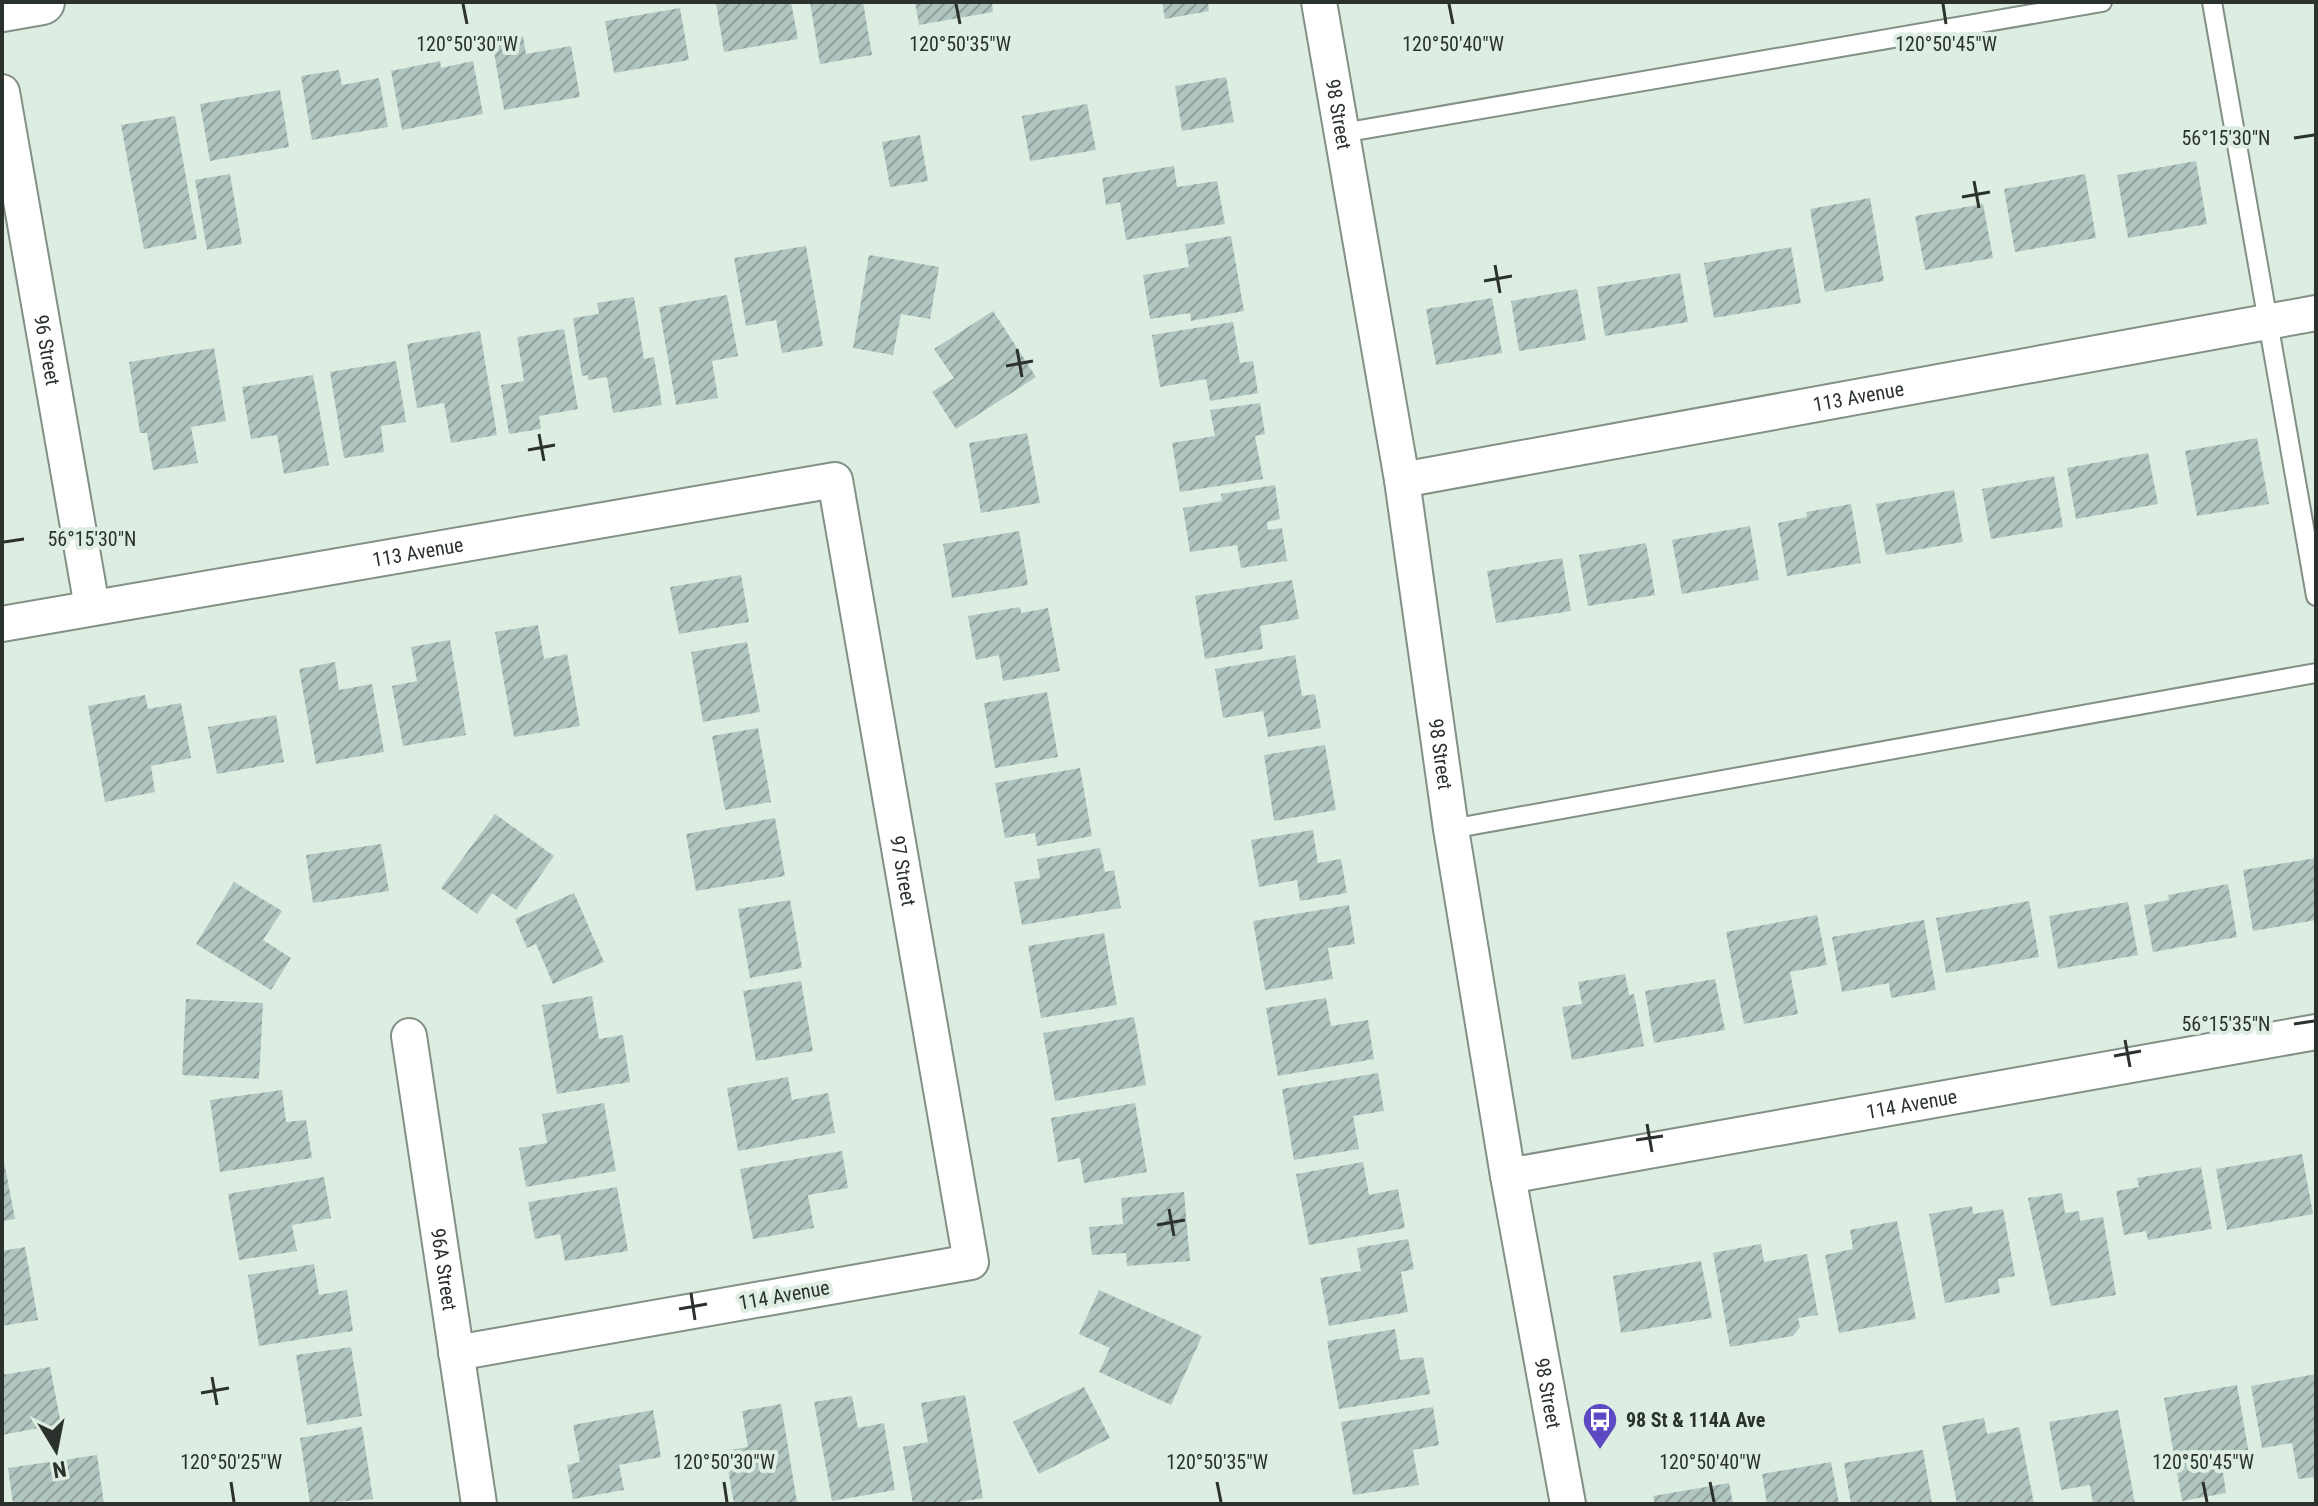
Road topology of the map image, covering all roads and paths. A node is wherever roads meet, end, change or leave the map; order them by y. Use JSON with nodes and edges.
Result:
{"nodes":[{"id":1,"x":42,"y":2,"type":"edge"},
{"id":2,"x":1319,"y":2,"type":"edge"},
{"id":3,"x":2102,"y":2,"type":"edge"},
{"id":4,"x":2212,"y":2,"type":"edge"},
{"id":5,"x":2,"y":9,"type":"edge"},
{"id":6,"x":2,"y":92,"type":"edge"},
{"id":7,"x":1342,"y":133,"type":"junction"},
{"id":8,"x":2316,"y":313,"type":"edge"},
{"id":9,"x":2270,"y":321,"type":"junction"},
{"id":10,"x":835,"y":480,"type":"joint"},
{"id":11,"x":1402,"y":480,"type":"junction"},
{"id":12,"x":2316,"y":596,"type":"edge"},
{"id":13,"x":92,"y":607,"type":"junction"},
{"id":14,"x":2,"y":624,"type":"edge"},
{"id":15,"x":2316,"y":673,"type":"edge"},
{"id":16,"x":1451,"y":829,"type":"junction"},
{"id":17,"x":2316,"y":1032,"type":"edge"},
{"id":18,"x":409,"y":1036,"type":"dead end"},
{"id":19,"x":1508,"y":1176,"type":"junction"},
{"id":20,"x":971,"y":1262,"type":"joint"},
{"id":21,"x":456,"y":1353,"type":"junction"},
{"id":22,"x":479,"y":1504,"type":"edge"},
{"id":23,"x":1568,"y":1504,"type":"edge"}],
"edges":[{"from":1,"to":5,"type":"street"},
{"from":2,"to":7,"type":"street","name":"98 Street"},
{"from":3,"to":7,"type":"lane"},
{"from":4,"to":9,"type":"lane"},
{"from":6,"to":13,"type":"street","name":"96 Street"},
{"from":7,"to":11,"type":"street","name":"98 Street"},
{"from":8,"to":9,"type":"street","name":"113 Avenue"},
{"from":9,"to":11,"type":"street","name":"113 Avenue"},
{"from":9,"to":12,"type":"lane"},
{"from":10,"to":13,"type":"street","name":"113 Avenue"},
{"from":10,"to":20,"type":"street","name":"97 Street"},
{"from":11,"to":16,"type":"street","name":"98 Street"},
{"from":13,"to":14,"type":"street","name":"113 Avenue"},
{"from":15,"to":16,"type":"lane"},
{"from":16,"to":19,"type":"street","name":"98 Street"},
{"from":17,"to":19,"type":"street","name":"114 Avenue"},
{"from":18,"to":21,"type":"street","name":"96A Street"},
{"from":19,"to":23,"type":"street","name":"98 Street"},
{"from":20,"to":21,"type":"street","name":"114 Avenue"},
{"from":21,"to":22,"type":"street","name":"96A Street"}]}
